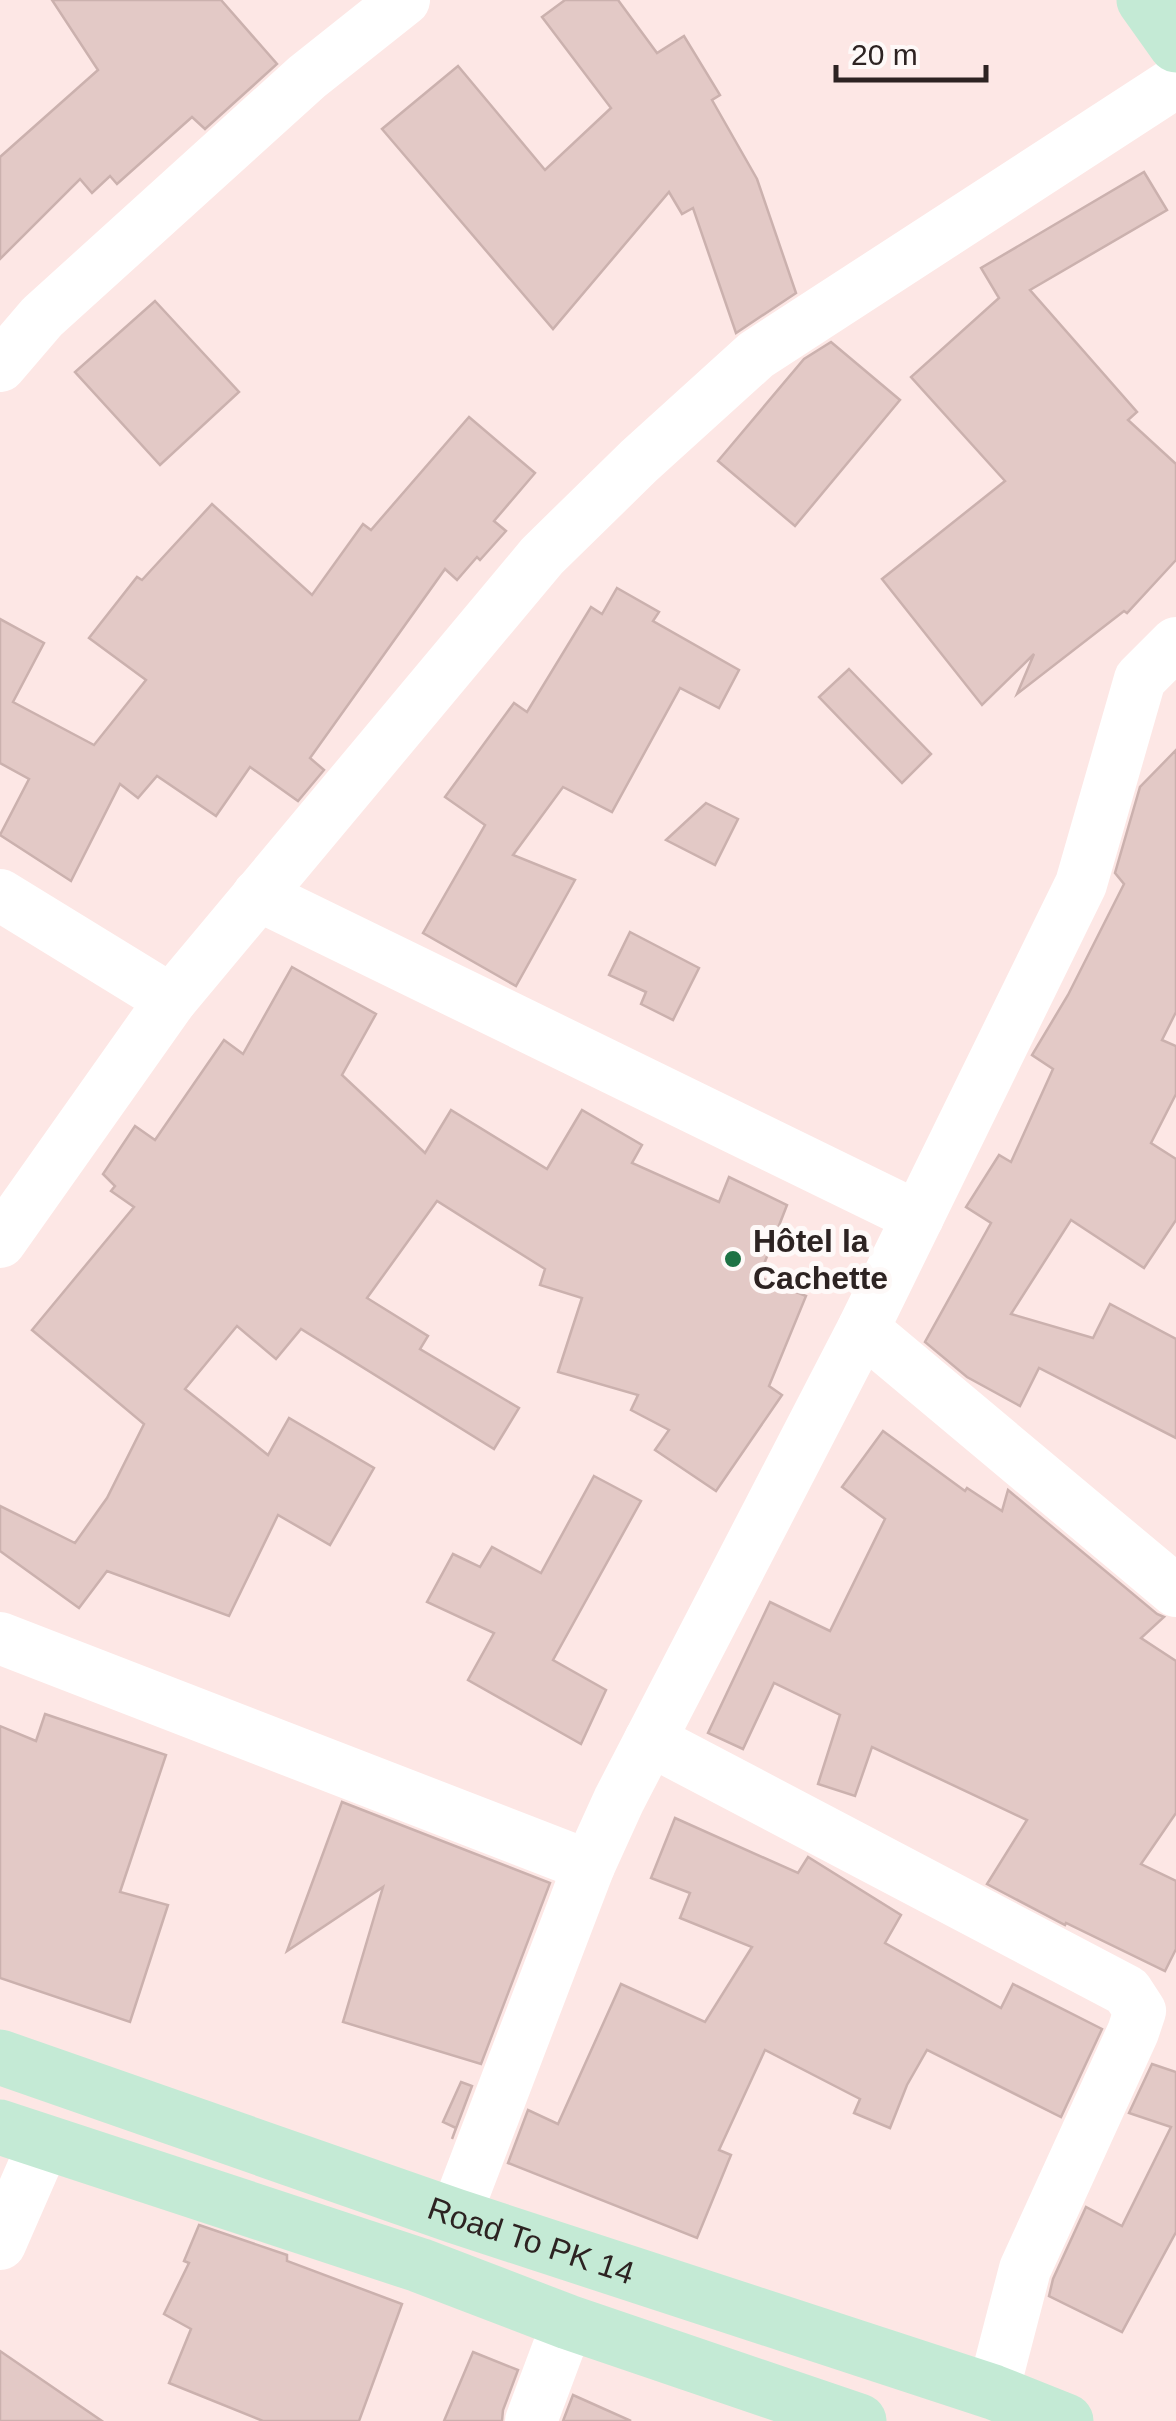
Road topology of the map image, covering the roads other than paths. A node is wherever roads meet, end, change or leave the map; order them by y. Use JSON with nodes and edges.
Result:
{"nodes":[{"id":1,"x":404,"y":0,"type":"edge"},
{"id":2,"x":1144,"y":0,"type":"edge"},
{"id":3,"x":1176,"y":45,"type":"edge"},
{"id":4,"x":1176,"y":82,"type":"edge"},
{"id":5,"x":0,"y":366,"type":"edge"},
{"id":6,"x":1176,"y":643,"type":"edge"},
{"id":7,"x":0,"y":894,"type":"edge"},
{"id":8,"x":258,"y":896,"type":"junction"},
{"id":9,"x":172,"y":1000,"type":"junction"},
{"id":10,"x":918,"y":1217,"type":"junction"},
{"id":11,"x":0,"y":1242,"type":"edge"},
{"id":12,"x":863,"y":1329,"type":"junction"},
{"id":13,"x":1176,"y":1591,"type":"edge"},
{"id":14,"x":0,"y":1638,"type":"edge"},
{"id":15,"x":650,"y":1740,"type":"junction"},
{"id":16,"x":590,"y":1866,"type":"junction"},
{"id":17,"x":0,"y":2057,"type":"edge"},
{"id":18,"x":22,"y":2134,"type":"edge"},
{"id":19,"x":455,"y":2216,"type":"junction"},
{"id":20,"x":0,"y":2244,"type":"edge"},
{"id":21,"x":568,"y":2322,"type":"junction"},
{"id":22,"x":993,"y":2392,"type":"junction"},
{"id":23,"x":531,"y":2421,"type":"edge"},
{"id":24,"x":859,"y":2421,"type":"edge"},
{"id":25,"x":1066,"y":2421,"type":"edge"}],
"edges":[{"from":1,"to":5,"type":"street"},
{"from":2,"to":3,"type":"main road"},
{"from":4,"to":8,"type":"street"},
{"from":6,"to":10,"type":"street"},
{"from":7,"to":9,"type":"street"},
{"from":8,"to":9,"type":"street"},
{"from":8,"to":10,"type":"street"},
{"from":9,"to":11,"type":"street"},
{"from":10,"to":12,"type":"street"},
{"from":12,"to":13,"type":"street"},
{"from":12,"to":15,"type":"street"},
{"from":14,"to":16,"type":"street"},
{"from":15,"to":16,"type":"street"},
{"from":15,"to":22,"type":"street"},
{"from":16,"to":19,"type":"street"},
{"from":17,"to":19,"type":"main road","name":"Road To PK 14"},
{"from":18,"to":20,"type":"street"},
{"from":18,"to":21,"type":"main road","name":"Road To PK 14"},
{"from":19,"to":22,"type":"main road","name":"Road To PK 14"},
{"from":21,"to":23,"type":"street"},
{"from":21,"to":24,"type":"main road","name":"Road To PK 14"},
{"from":22,"to":25,"type":"main road","name":"Road To PK 14"}]}
